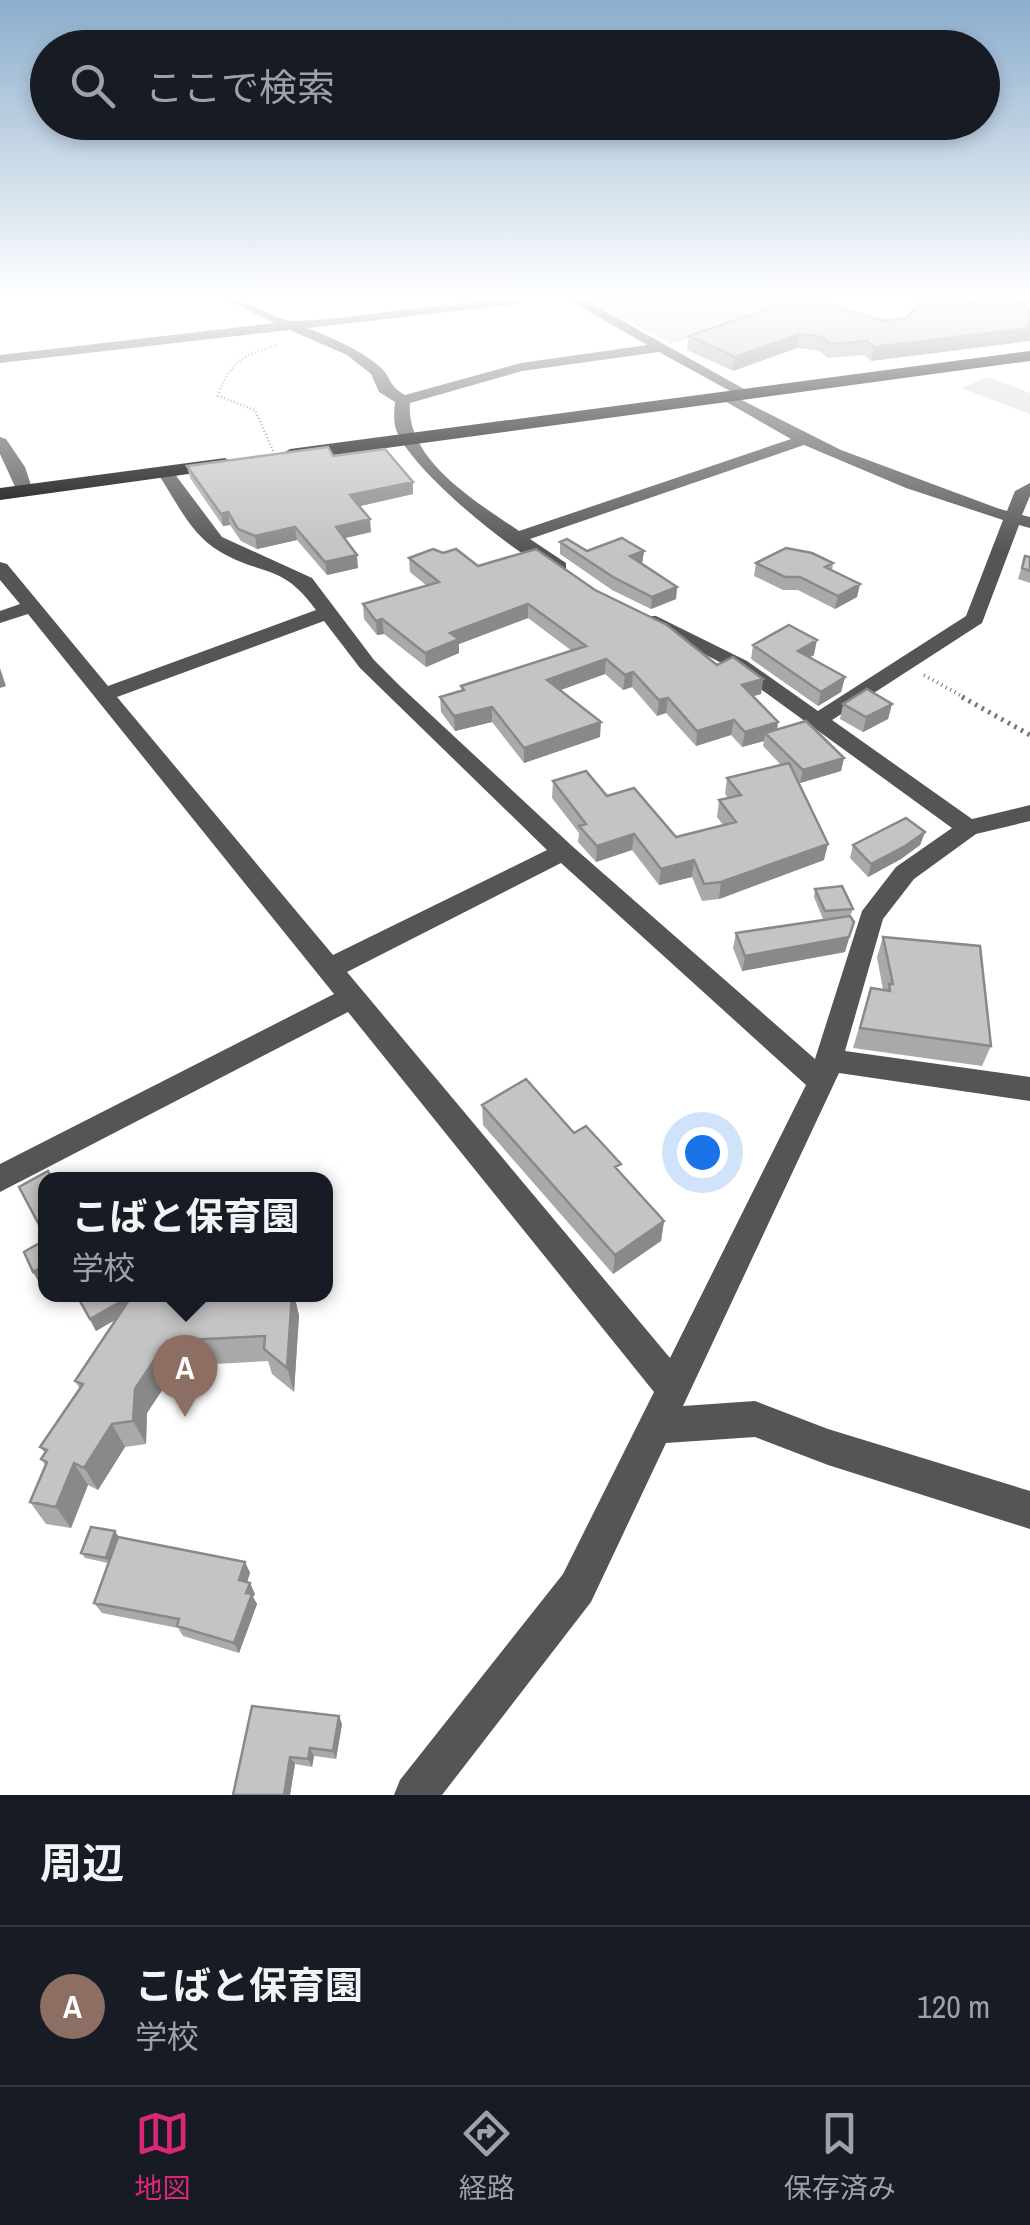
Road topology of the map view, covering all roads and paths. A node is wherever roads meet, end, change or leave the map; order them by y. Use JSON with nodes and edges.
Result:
{"nodes":[{"id":1,"x":221,"y":384,"type":"edge"},
{"id":2,"x":382,"y":384,"type":"edge"},
{"id":3,"x":459,"y":384,"type":"edge"},
{"id":4,"x":719,"y":384,"type":"edge"},
{"id":5,"x":821,"y":384,"type":"edge"},
{"id":6,"x":736,"y":395,"type":"junction"},
{"id":7,"x":403,"y":400,"type":"junction"},
{"id":8,"x":408,"y":439,"type":"junction"},
{"id":9,"x":802,"y":440,"type":"junction"},
{"id":10,"x":0,"y":442,"type":"edge"},
{"id":11,"x":276,"y":457,"type":"joint"},
{"id":12,"x":239,"y":462,"type":"edge"},
{"id":13,"x":165,"y":472,"type":"junction"},
{"id":14,"x":1030,"y":488,"type":"edge"},
{"id":15,"x":25,"y":491,"type":"junction"},
{"id":16,"x":0,"y":494,"type":"edge"},
{"id":17,"x":1023,"y":521,"type":"edge"},
{"id":18,"x":517,"y":538,"type":"junction"},
{"id":19,"x":0,"y":568,"type":"edge"},
{"id":20,"x":574,"y":577,"type":"edge"},
{"id":21,"x":32,"y":607,"type":"junction"},
{"id":22,"x":326,"y":612,"type":"junction"},
{"id":23,"x":637,"y":614,"type":"edge"},
{"id":24,"x":0,"y":617,"type":"edge"},
{"id":25,"x":905,"y":664,"type":"junction"},
{"id":26,"x":102,"y":695,"type":"junction"},
{"id":27,"x":818,"y":720,"type":"junction"},
{"id":28,"x":1030,"y":735,"type":"edge"},
{"id":29,"x":1030,"y":813,"type":"edge"},
{"id":30,"x":968,"y":828,"type":"junction"},
{"id":31,"x":562,"y":852,"type":"junction"},
{"id":32,"x":329,"y":969,"type":"junction"},
{"id":33,"x":352,"y":997,"type":"junction"},
{"id":34,"x":826,"y":1071,"type":"junction"},
{"id":35,"x":1030,"y":1089,"type":"edge"},
{"id":36,"x":0,"y":1179,"type":"edge"},
{"id":37,"x":672,"y":1387,"type":"junction"},
{"id":38,"x":658,"y":1426,"type":"junction"},
{"id":39,"x":1030,"y":1510,"type":"edge"},
{"id":40,"x":415,"y":1795,"type":"edge"}],
"edges":[{"from":1,"to":11,"type":"path"},
{"from":2,"to":7,"type":"street"},
{"from":3,"to":7,"type":"street"},
{"from":4,"to":6,"type":"street"},
{"from":5,"to":6,"type":"highway"},
{"from":6,"to":8,"type":"highway"},
{"from":6,"to":9,"type":"street"},
{"from":7,"to":8,"type":"street"},
{"from":8,"to":11,"type":"highway"},
{"from":8,"to":18,"type":"street"},
{"from":9,"to":17,"type":"street"},
{"from":9,"to":18,"type":"street"},
{"from":10,"to":15,"type":"street"},
{"from":12,"to":13,"type":"highway"},
{"from":13,"to":15,"type":"highway"},
{"from":13,"to":22,"type":"street"},
{"from":14,"to":17,"type":"street"},
{"from":15,"to":16,"type":"highway"},
{"from":17,"to":25,"type":"street"},
{"from":18,"to":20,"type":"street"},
{"from":19,"to":21,"type":"street"},
{"from":21,"to":24,"type":"street"},
{"from":21,"to":26,"type":"street"},
{"from":22,"to":26,"type":"street"},
{"from":22,"to":31,"type":"street"},
{"from":23,"to":27,"type":"street"},
{"from":25,"to":27,"type":"street"},
{"from":25,"to":28,"type":"path"},
{"from":26,"to":32,"type":"street"},
{"from":27,"to":30,"type":"street"},
{"from":29,"to":30,"type":"street"},
{"from":30,"to":34,"type":"street"},
{"from":31,"to":32,"type":"street"},
{"from":31,"to":34,"type":"street"},
{"from":32,"to":33,"type":"street"},
{"from":33,"to":36,"type":"street"},
{"from":33,"to":37,"type":"street"},
{"from":34,"to":35,"type":"street"},
{"from":34,"to":37,"type":"street"},
{"from":37,"to":38,"type":"street"},
{"from":38,"to":39,"type":"street"},
{"from":38,"to":40,"type":"street"}]}
